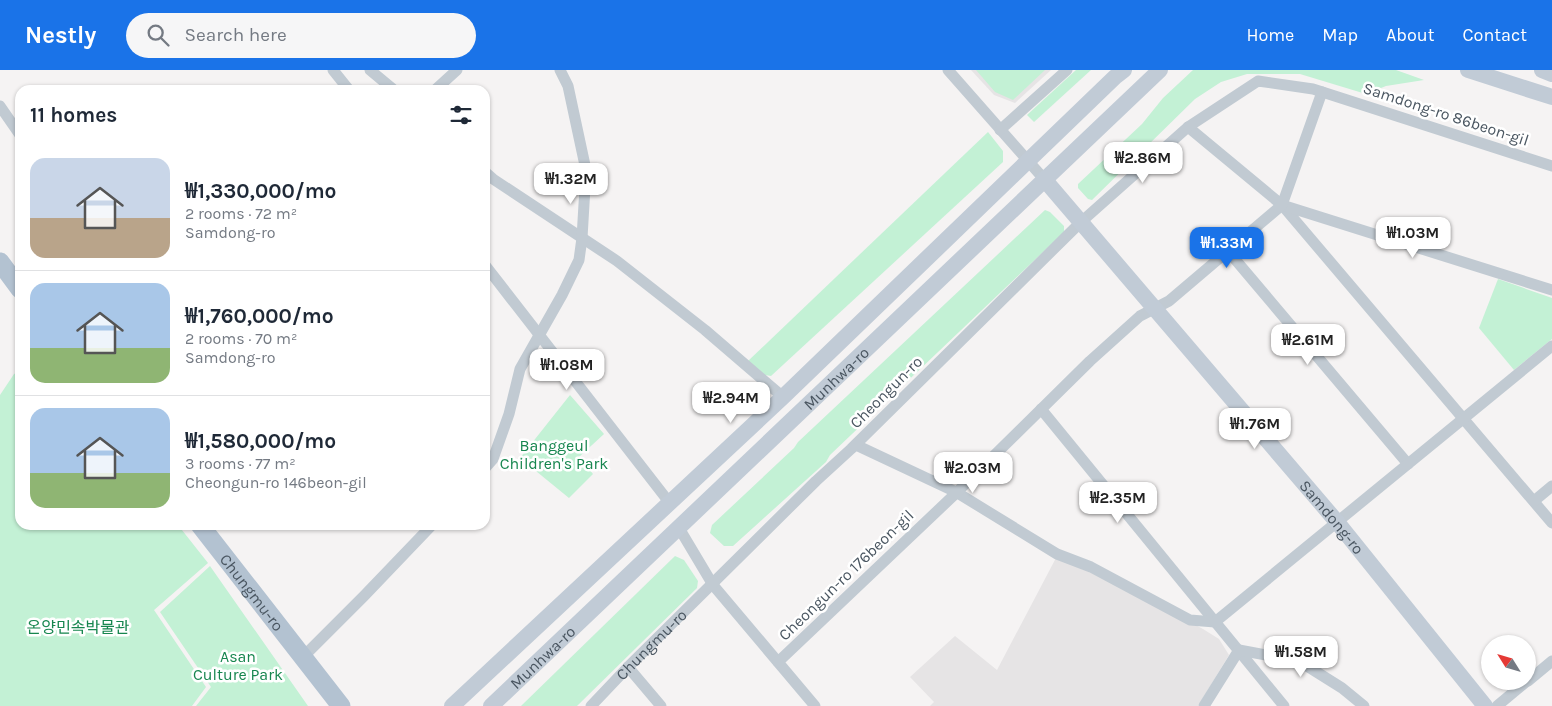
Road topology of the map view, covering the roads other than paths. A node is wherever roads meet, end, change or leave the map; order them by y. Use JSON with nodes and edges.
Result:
{"nodes":[{"id":1,"x":333,"y":70,"type":"edge"},
{"id":2,"x":370,"y":70,"type":"edge"},
{"id":3,"x":457,"y":70,"type":"edge"},
{"id":4,"x":560,"y":70,"type":"edge"},
{"id":5,"x":948,"y":70,"type":"edge"},
{"id":6,"x":1067,"y":70,"type":"edge"},
{"id":7,"x":1124,"y":70,"type":"edge"},
{"id":8,"x":1160,"y":70,"type":"edge"},
{"id":9,"x":1468,"y":70,"type":"edge"},
{"id":10,"x":1542,"y":70,"type":"edge"},
{"id":11,"x":1552,"y":74,"type":"edge"},
{"id":12,"x":345,"y":85,"type":"edge"},
{"id":13,"x":388,"y":85,"type":"edge"},
{"id":14,"x":441,"y":85,"type":"edge"},
{"id":15,"x":1322,"y":92,"type":"junction"},
{"id":16,"x":1552,"y":97,"type":"edge"},
{"id":17,"x":0,"y":106,"type":"edge"},
{"id":18,"x":15,"y":127,"type":"edge"},
{"id":19,"x":1188,"y":127,"type":"junction"},
{"id":20,"x":1000,"y":130,"type":"junction"},
{"id":21,"x":1028,"y":161,"type":"junction"},
{"id":22,"x":1552,"y":166,"type":"edge"},
{"id":23,"x":490,"y":176,"type":"edge"},
{"id":24,"x":1044,"y":180,"type":"junction"},
{"id":25,"x":1282,"y":205,"type":"junction"},
{"id":26,"x":1081,"y":222,"type":"junction"},
{"id":27,"x":582,"y":238,"type":"junction"},
{"id":28,"x":1228,"y":251,"type":"junction"},
{"id":29,"x":0,"y":262,"type":"edge"},
{"id":30,"x":490,"y":271,"type":"edge"},
{"id":31,"x":15,"y":282,"type":"edge"},
{"id":32,"x":1552,"y":290,"type":"edge"},
{"id":33,"x":1155,"y":308,"type":"junction"},
{"id":34,"x":539,"y":334,"type":"junction"},
{"id":35,"x":1552,"y":346,"type":"edge"},
{"id":36,"x":783,"y":397,"type":"junction"},
{"id":37,"x":1041,"y":409,"type":"junction"},
{"id":38,"x":1464,"y":419,"type":"junction"},
{"id":39,"x":856,"y":445,"type":"junction"},
{"id":40,"x":490,"y":463,"type":"edge"},
{"id":41,"x":1408,"y":464,"type":"junction"},
{"id":42,"x":1552,"y":486,"type":"edge"},
{"id":43,"x":956,"y":492,"type":"junction"},
{"id":44,"x":1534,"y":501,"type":"junction"},
{"id":45,"x":669,"y":502,"type":"junction"},
{"id":46,"x":1337,"y":522,"type":"junction"},
{"id":47,"x":1552,"y":523,"type":"edge"},
{"id":48,"x":679,"y":528,"type":"junction"},
{"id":49,"x":204,"y":530,"type":"edge"},
{"id":50,"x":427,"y":530,"type":"edge"},
{"id":51,"x":713,"y":585,"type":"junction"},
{"id":52,"x":1215,"y":622,"type":"junction"},
{"id":53,"x":1239,"y":650,"type":"junction"},
{"id":54,"x":303,"y":657,"type":"junction"},
{"id":55,"x":1552,"y":661,"type":"edge"},
{"id":56,"x":778,"y":662,"type":"junction"},
{"id":57,"x":628,"y":667,"type":"junction"},
{"id":58,"x":1536,"y":674,"type":"edge"},
{"id":59,"x":1516,"y":690,"type":"edge"},
{"id":60,"x":341,"y":706,"type":"edge"},
{"id":61,"x":452,"y":706,"type":"edge"},
{"id":62,"x":491,"y":706,"type":"edge"},
{"id":63,"x":591,"y":706,"type":"edge"},
{"id":64,"x":661,"y":706,"type":"edge"},
{"id":65,"x":815,"y":706,"type":"edge"},
{"id":66,"x":1204,"y":706,"type":"edge"},
{"id":67,"x":1284,"y":706,"type":"edge"},
{"id":68,"x":1364,"y":706,"type":"edge"},
{"id":69,"x":1485,"y":706,"type":"edge"},
{"id":70,"x":1497,"y":706,"type":"edge"}],
"edges":[{"from":1,"to":12,"type":"street"},
{"from":2,"to":13,"type":"street"},
{"from":3,"to":14,"type":"street"},
{"from":4,"to":27,"type":"street"},
{"from":5,"to":20,"type":"street"},
{"from":6,"to":20,"type":"street"},
{"from":7,"to":21,"type":"main road","name":"Munhwa-ro"},
{"from":8,"to":24,"type":"main road","name":"Munhwa-ro"},
{"from":9,"to":16,"type":"main road"},
{"from":10,"to":11,"type":"main road"},
{"from":15,"to":19,"type":"street","name":"Samdong-ro 86beon-gil"},
{"from":15,"to":22,"type":"street","name":"Samdong-ro 86beon-gil"},
{"from":15,"to":25,"type":"street"},
{"from":17,"to":18,"type":"street"},
{"from":19,"to":25,"type":"street"},
{"from":19,"to":26,"type":"street","name":"Samdong-ro 86beon-gil"},
{"from":20,"to":21,"type":"street"},
{"from":21,"to":24,"type":"street"},
{"from":21,"to":36,"type":"main road","name":"Munhwa-ro"},
{"from":23,"to":27,"type":"street","name":"Munhwa-ro"},
{"from":24,"to":26,"type":"main road","name":"Samdong-ro"},
{"from":24,"to":48,"type":"main road","name":"Munhwa-ro"},
{"from":25,"to":28,"type":"street"},
{"from":25,"to":32,"type":"street"},
{"from":25,"to":38,"type":"street"},
{"from":26,"to":33,"type":"main road","name":"Samdong-ro"},
{"from":26,"to":39,"type":"street","name":"Cheongun-ro"},
{"from":27,"to":34,"type":"street"},
{"from":27,"to":36,"type":"street","name":"Munhwa-ro"},
{"from":28,"to":33,"type":"street"},
{"from":28,"to":41,"type":"street"},
{"from":29,"to":31,"type":"main road"},
{"from":30,"to":34,"type":"street"},
{"from":33,"to":37,"type":"street","name":"Cheongun-ro 176beon-gil"},
{"from":33,"to":46,"type":"main road","name":"Samdong-ro"},
{"from":34,"to":40,"type":"street"},
{"from":34,"to":45,"type":"street"},
{"from":35,"to":38,"type":"street"},
{"from":36,"to":45,"type":"main road","name":"Munhwa-ro"},
{"from":37,"to":43,"type":"street","name":"Cheongun-ro 176beon-gil"},
{"from":37,"to":52,"type":"street"},
{"from":38,"to":41,"type":"street"},
{"from":38,"to":44,"type":"street"},
{"from":39,"to":43,"type":"street"},
{"from":39,"to":51,"type":"street","name":"Cheongun-ro"},
{"from":41,"to":46,"type":"street"},
{"from":42,"to":44,"type":"street"},
{"from":43,"to":52,"type":"street"},
{"from":43,"to":56,"type":"street","name":"Cheongun-ro 176beon-gil"},
{"from":44,"to":47,"type":"street"},
{"from":45,"to":61,"type":"main road","name":"Munhwa-ro"},
{"from":46,"to":52,"type":"street"},
{"from":46,"to":69,"type":"main road","name":"Samdong-ro"},
{"from":48,"to":51,"type":"street"},
{"from":48,"to":62,"type":"main road","name":"Munhwa-ro"},
{"from":49,"to":54,"type":"main road","name":"Chungmu-ro"},
{"from":50,"to":54,"type":"street"},
{"from":51,"to":56,"type":"street"},
{"from":51,"to":57,"type":"street","name":"Chungmu-ro"},
{"from":52,"to":53,"type":"street"},
{"from":53,"to":66,"type":"street"},
{"from":53,"to":67,"type":"street"},
{"from":53,"to":68,"type":"street"},
{"from":54,"to":60,"type":"main road","name":"Chungmu-ro"},
{"from":55,"to":58,"type":"street"},
{"from":56,"to":65,"type":"street"},
{"from":57,"to":63,"type":"street","name":"Chungmu-ro"},
{"from":57,"to":64,"type":"street"},
{"from":59,"to":70,"type":"street"}]}
